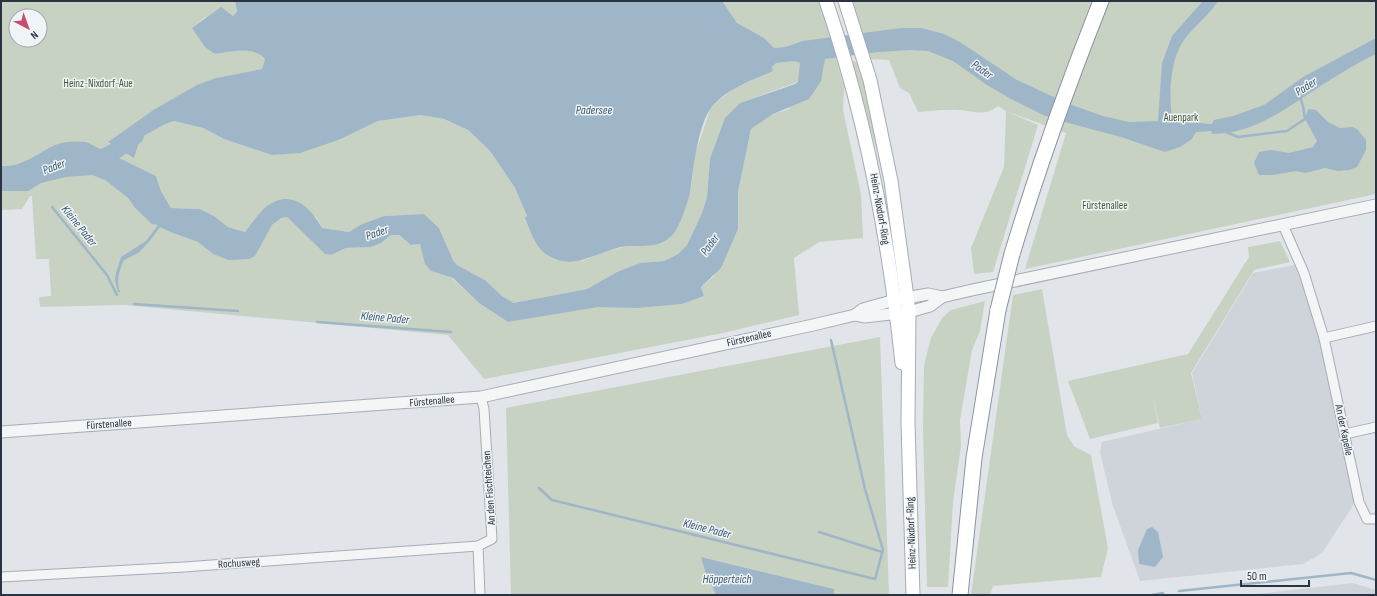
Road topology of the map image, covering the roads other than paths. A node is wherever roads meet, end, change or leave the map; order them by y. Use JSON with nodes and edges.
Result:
{"nodes":[{"id":1,"x":826,"y":1,"type":"edge"},
{"id":2,"x":845,"y":1,"type":"edge"},
{"id":3,"x":1102,"y":1,"type":"edge"},
{"id":4,"x":1376,"y":205,"type":"edge"},
{"id":5,"x":1283,"y":225,"type":"junction"},
{"id":6,"x":942,"y":298,"type":"junction"},
{"id":7,"x":901,"y":299,"type":"junction"},
{"id":8,"x":903,"y":312,"type":"junction"},
{"id":9,"x":855,"y":315,"type":"junction"},
{"id":10,"x":1376,"y":326,"type":"edge"},
{"id":11,"x":1324,"y":338,"type":"junction"},
{"id":12,"x":481,"y":397,"type":"junction"},
{"id":13,"x":1376,"y":427,"type":"edge"},
{"id":14,"x":1,"y":432,"type":"edge"},
{"id":15,"x":1345,"y":434,"type":"junction"},
{"id":16,"x":1371,"y":519,"type":"edge"},
{"id":17,"x":478,"y":546,"type":"junction"},
{"id":18,"x":1,"y":577,"type":"edge"},
{"id":19,"x":960,"y":592,"type":"edge"},
{"id":20,"x":480,"y":595,"type":"edge"},
{"id":21,"x":913,"y":595,"type":"edge"}],
"edges":[{"from":1,"to":7,"type":"main road","name":"Heinz-Nixdorf-Ring"},
{"from":2,"to":7,"type":"main road","name":"Heinz-Nixdorf-Ring"},
{"from":3,"to":19,"type":"highway","bridge":true},
{"from":4,"to":5,"type":"street","name":"Fürstenallee"},
{"from":5,"to":6,"type":"street","name":"Fürstenallee"},
{"from":5,"to":11,"type":"street","name":"An der Kapelle"},
{"from":6,"to":7,"type":"street","name":"Fürstenallee"},
{"from":6,"to":8,"type":"street","name":"Fürstenallee"},
{"from":7,"to":8,"type":"main road","name":"Heinz-Nixdorf-Ring"},
{"from":7,"to":9,"type":"street","name":"Fürstenallee"},
{"from":8,"to":9,"type":"street","name":"Fürstenallee"},
{"from":8,"to":21,"type":"main road","name":"Heinz-Nixdorf-Ring"},
{"from":9,"to":12,"type":"street","name":"Fürstenallee"},
{"from":10,"to":11,"type":"street"},
{"from":11,"to":15,"type":"street","name":"An der Kapelle"},
{"from":12,"to":14,"type":"street","name":"Fürstenallee"},
{"from":12,"to":17,"type":"street","name":"An den Fischteichen"},
{"from":13,"to":15,"type":"street"},
{"from":15,"to":16,"type":"street","name":"An der Kapelle"},
{"from":17,"to":18,"type":"street","name":"Rochusweg"},
{"from":17,"to":20,"type":"street"}]}
